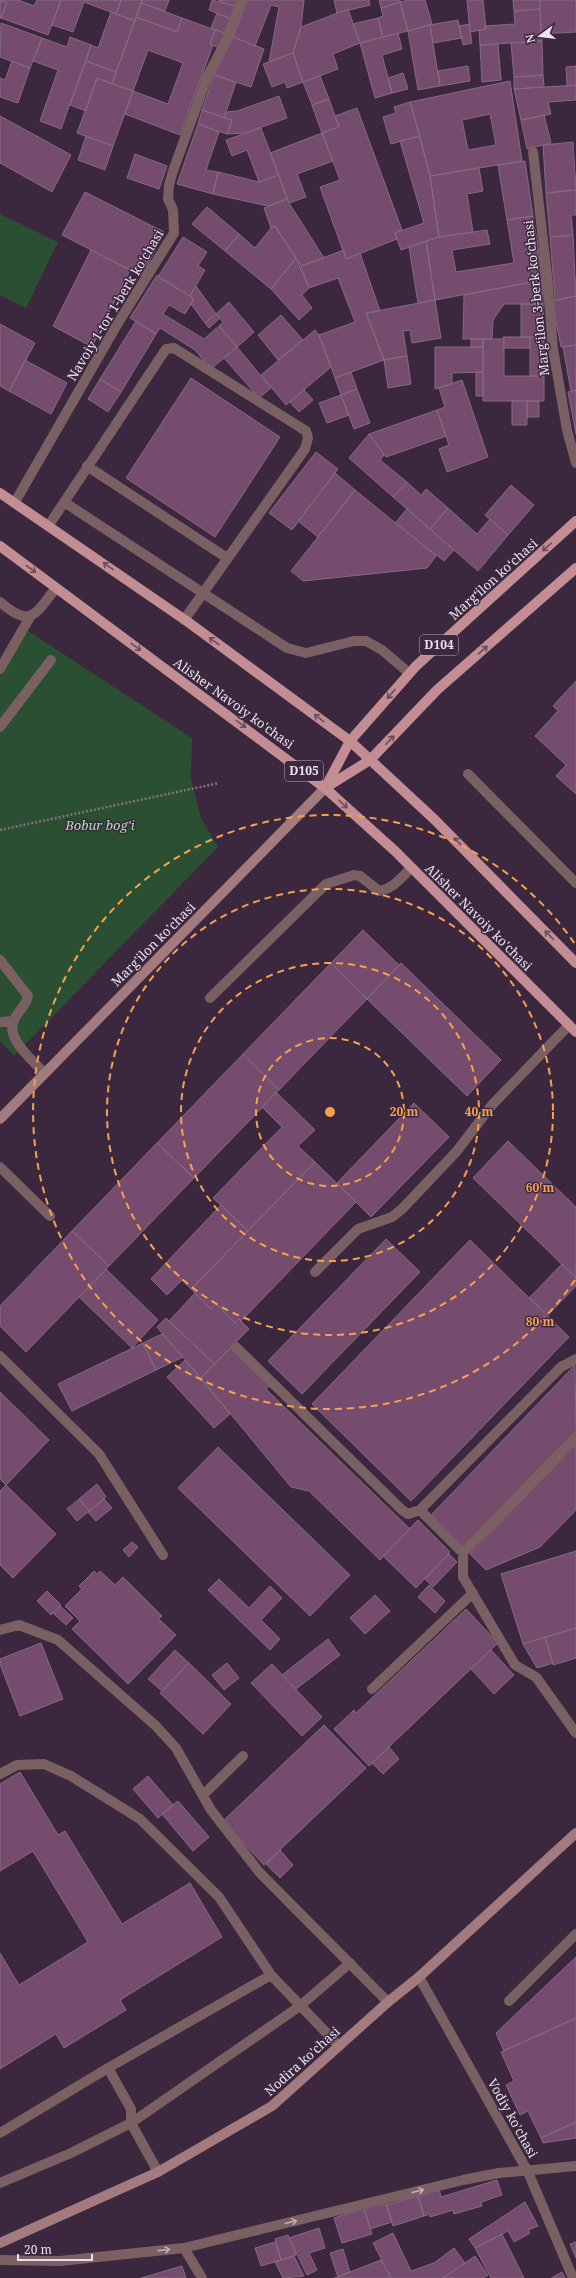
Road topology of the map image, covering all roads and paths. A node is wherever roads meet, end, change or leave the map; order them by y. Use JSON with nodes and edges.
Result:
{"nodes":[{"id":1,"x":242,"y":0,"type":"edge"},
{"id":2,"x":534,"y":152,"type":"dead end"},
{"id":3,"x":576,"y":463,"type":"edge"},
{"id":4,"x":87,"y":466,"type":"junction"},
{"id":5,"x":0,"y":493,"type":"edge"},
{"id":6,"x":15,"y":502,"type":"junction"},
{"id":7,"x":64,"y":502,"type":"junction"},
{"id":8,"x":576,"y":521,"type":"edge"},
{"id":9,"x":49,"y":525,"type":"junction"},
{"id":10,"x":0,"y":546,"type":"edge"},
{"id":11,"x":227,"y":558,"type":"junction"},
{"id":12,"x":576,"y":568,"type":"edge"},
{"id":13,"x":56,"y":588,"type":"junction"},
{"id":14,"x":203,"y":592,"type":"junction"},
{"id":15,"x":0,"y":602,"type":"edge"},
{"id":16,"x":30,"y":617,"type":"junction"},
{"id":17,"x":184,"y":620,"type":"junction"},
{"id":18,"x":50,"y":660,"type":"dead end"},
{"id":19,"x":0,"y":669,"type":"edge"},
{"id":20,"x":409,"y":673,"type":"junction"},
{"id":21,"x":0,"y":727,"type":"edge"},
{"id":22,"x":350,"y":741,"type":"junction"},
{"id":23,"x":370,"y":760,"type":"junction"},
{"id":24,"x":468,"y":774,"type":"dead end"},
{"id":25,"x":219,"y":783,"type":"dead end"},
{"id":26,"x":325,"y":788,"type":"junction"},
{"id":27,"x":0,"y":830,"type":"edge"},
{"id":28,"x":411,"y":868,"type":"junction"},
{"id":29,"x":576,"y":883,"type":"edge"},
{"id":30,"x":0,"y":960,"type":"edge"},
{"id":31,"x":576,"y":963,"type":"edge"},
{"id":32,"x":210,"y":998,"type":"dead end"},
{"id":33,"x":14,"y":1021,"type":"junction"},
{"id":34,"x":0,"y":1022,"type":"edge"},
{"id":35,"x":572,"y":1028,"type":"edge"},
{"id":36,"x":44,"y":1073,"type":"junction"},
{"id":37,"x":0,"y":1119,"type":"edge"},
{"id":38,"x":0,"y":1167,"type":"edge"},
{"id":39,"x":50,"y":1216,"type":"dead end"},
{"id":40,"x":316,"y":1272,"type":"dead end"},
{"id":41,"x":236,"y":1347,"type":"dead end"},
{"id":42,"x":0,"y":1356,"type":"edge"},
{"id":43,"x":576,"y":1358,"type":"edge"},
{"id":44,"x":576,"y":1437,"type":"edge"},
{"id":45,"x":420,"y":1510,"type":"junction"},
{"id":46,"x":462,"y":1553,"type":"junction"},
{"id":47,"x":163,"y":1555,"type":"dead end"},
{"id":48,"x":472,"y":1593,"type":"junction"},
{"id":49,"x":0,"y":1630,"type":"edge"},
{"id":50,"x":372,"y":1689,"type":"dead end"},
{"id":51,"x":576,"y":1733,"type":"edge"},
{"id":52,"x":243,"y":1756,"type":"dead end"},
{"id":53,"x":0,"y":1774,"type":"edge"},
{"id":54,"x":203,"y":1795,"type":"junction"},
{"id":55,"x":576,"y":1833,"type":"edge"},
{"id":56,"x":576,"y":1934,"type":"edge"},
{"id":57,"x":350,"y":1964,"type":"junction"},
{"id":58,"x":271,"y":1974,"type":"junction"},
{"id":59,"x":419,"y":1977,"type":"junction"},
{"id":60,"x":509,"y":2001,"type":"dead end"},
{"id":61,"x":388,"y":2002,"type":"junction"},
{"id":62,"x":300,"y":2006,"type":"junction"},
{"id":63,"x":338,"y":2046,"type":"junction"},
{"id":64,"x":108,"y":2068,"type":"junction"},
{"id":65,"x":130,"y":2123,"type":"junction"},
{"id":66,"x":0,"y":2133,"type":"edge"},
{"id":67,"x":576,"y":2166,"type":"edge"},
{"id":68,"x":158,"y":2172,"type":"junction"},
{"id":69,"x":528,"y":2172,"type":"junction"},
{"id":70,"x":0,"y":2183,"type":"edge"},
{"id":71,"x":0,"y":2243,"type":"edge"},
{"id":72,"x":184,"y":2248,"type":"junction"},
{"id":73,"x":0,"y":2260,"type":"edge"},
{"id":74,"x":202,"y":2278,"type":"edge"},
{"id":75,"x":573,"y":2278,"type":"edge"}],
"edges":[{"from":1,"to":6,"type":"street","name":"Navoiy 1-tor 1-berk koʻchasi"},
{"from":2,"to":3,"type":"street","name":"Margʻilon 3-berk koʻchasi"},
{"from":4,"to":7,"type":"street"},
{"from":4,"to":11,"type":"street"},
{"from":4,"to":11,"type":"street"},
{"from":5,"to":6,"type":"main road"},
{"from":6,"to":9,"type":"main road"},
{"from":7,"to":9,"type":"street"},
{"from":7,"to":14,"type":"street"},
{"from":8,"to":20,"type":"main road","name":"Margʻilon koʻchasi","number":"D104","one_way":true},
{"from":17,"to":9,"type":"main road","one_way":true},
{"from":10,"to":13,"type":"main road","name":"Alisher Navoiy ko'chasi","number":"D105","one_way":true},
{"from":11,"to":14,"type":"street"},
{"from":23,"to":12,"type":"main road","number":"D104","one_way":true},
{"from":13,"to":16,"type":"street"},
{"from":13,"to":26,"type":"main road","name":"Alisher Navoiy ko'chasi","number":"D105","one_way":true},
{"from":14,"to":17,"type":"street"},
{"from":14,"to":20,"type":"street"},
{"from":15,"to":16,"type":"street"},
{"from":16,"to":19,"type":"street"},
{"from":22,"to":17,"type":"main road","one_way":true},
{"from":18,"to":21,"type":"street"},
{"from":20,"to":22,"type":"main road","name":"Margʻilon koʻchasi","number":"D104","one_way":true},
{"from":22,"to":23,"type":"main road"},
{"from":22,"to":26,"type":"main road","name":"Margʻilon koʻchasi","number":"D104"},
{"from":23,"to":26,"type":"main road","number":"D104"},
{"from":31,"to":23,"type":"main road","one_way":true},
{"from":24,"to":29,"type":"street"},
{"from":25,"to":27,"type":"path"},
{"from":26,"to":28,"type":"main road","name":"Alisher Navoiy ko'chasi","number":"D105","one_way":true},
{"from":26,"to":36,"type":"main road","name":"Marg'ilon ko'chasi"},
{"from":28,"to":32,"type":"street"},
{"from":28,"to":35,"type":"main road","name":"Alisher Navoiy ko'chasi","number":"D105"},
{"from":30,"to":33,"type":"street"},
{"from":33,"to":34,"type":"street"},
{"from":33,"to":36,"type":"street"},
{"from":35,"to":40,"type":"street"},
{"from":36,"to":37,"type":"main road","name":"Marg'ilon ko'chasi"},
{"from":38,"to":39,"type":"street"},
{"from":41,"to":45,"type":"street"},
{"from":42,"to":47,"type":"street"},
{"from":43,"to":45,"type":"street"},
{"from":44,"to":46,"type":"street"},
{"from":45,"to":46,"type":"street"},
{"from":46,"to":48,"type":"street"},
{"from":48,"to":50,"type":"street"},
{"from":48,"to":51,"type":"street"},
{"from":49,"to":54,"type":"street"},
{"from":52,"to":54,"type":"street"},
{"from":53,"to":58,"type":"street"},
{"from":54,"to":57,"type":"street"},
{"from":55,"to":59,"type":"main road","name":"Nodira ko'chasi"},
{"from":56,"to":60,"type":"street"},
{"from":57,"to":61,"type":"street"},
{"from":57,"to":62,"type":"street"},
{"from":58,"to":62,"type":"street"},
{"from":58,"to":64,"type":"street"},
{"from":59,"to":61,"type":"main road","name":"Nodira ko'chasi"},
{"from":59,"to":69,"type":"street","name":"Vodiy ko'chasi"},
{"from":61,"to":63,"type":"main road","name":"Nodira ko'chasi"},
{"from":62,"to":63,"type":"street"},
{"from":62,"to":65,"type":"street"},
{"from":63,"to":68,"type":"main road","name":"Nodira ko'chasi"},
{"from":64,"to":65,"type":"street"},
{"from":64,"to":66,"type":"street"},
{"from":65,"to":68,"type":"street"},
{"from":65,"to":70,"type":"street"},
{"from":67,"to":69,"type":"street"},
{"from":68,"to":71,"type":"main road","name":"Nodira ko'chasi"},
{"from":72,"to":69,"type":"street","one_way":true},
{"from":69,"to":75,"type":"street","name":"Vodiy ko'chasi"},
{"from":73,"to":72,"type":"street","one_way":true},
{"from":72,"to":74,"type":"street"}]}
